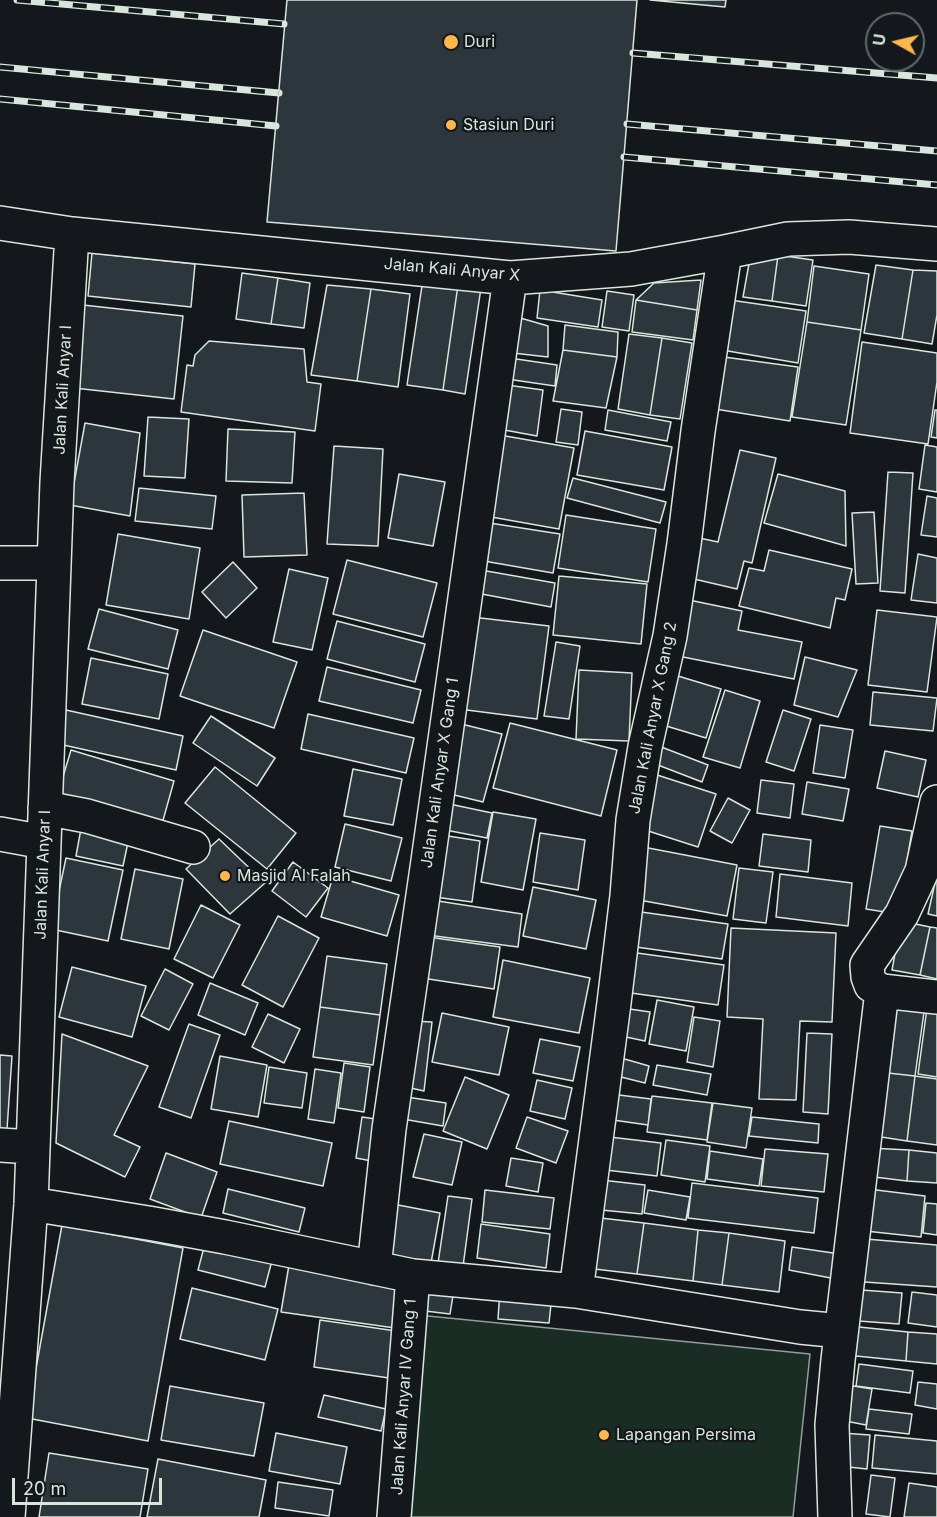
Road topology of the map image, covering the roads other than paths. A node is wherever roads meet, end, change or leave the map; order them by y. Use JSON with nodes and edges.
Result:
{"nodes":[{"id":1,"x":0,"y":224,"type":"edge"},
{"id":2,"x":72,"y":234,"type":"junction"},
{"id":3,"x":937,"y":244,"type":"edge"},
{"id":4,"x":725,"y":252,"type":"junction"},
{"id":5,"x":510,"y":278,"type":"junction"},
{"id":6,"x":0,"y":563,"type":"edge"},
{"id":7,"x":54,"y":563,"type":"junction"},
{"id":8,"x":937,"y":802,"type":"edge"},
{"id":9,"x":45,"y":808,"type":"junction"},
{"id":10,"x":0,"y":834,"type":"edge"},
{"id":11,"x":44,"y":842,"type":"junction"},
{"id":12,"x":193,"y":847,"type":"dead end"},
{"id":13,"x":882,"y":991,"type":"junction"},
{"id":14,"x":937,"y":997,"type":"edge"},
{"id":15,"x":0,"y":1145,"type":"edge"},
{"id":16,"x":32,"y":1146,"type":"junction"},
{"id":17,"x":31,"y":1204,"type":"junction"},
{"id":18,"x":374,"y":1268,"type":"junction"},
{"id":19,"x":413,"y":1276,"type":"junction"},
{"id":20,"x":576,"y":1291,"type":"junction"},
{"id":21,"x":841,"y":1331,"type":"junction"},
{"id":22,"x":8,"y":1517,"type":"edge"},
{"id":23,"x":394,"y":1517,"type":"edge"},
{"id":24,"x":835,"y":1517,"type":"edge"}],
"edges":[{"from":1,"to":2,"type":"street","name":"Jalan Kali Anyar X"},
{"from":2,"to":5,"type":"street","name":"Jalan Kali Anyar X"},
{"from":2,"to":7,"type":"street","name":"Jalan Kali Anyar I"},
{"from":3,"to":4,"type":"street","name":"Jalan Kali Anyar X"},
{"from":4,"to":5,"type":"street","name":"Jalan Kali Anyar X"},
{"from":4,"to":20,"type":"street","name":"Jalan Kali Anyar X Gang 2"},
{"from":5,"to":18,"type":"street","name":"Jalan Kali Anyar X Gang 1"},
{"from":6,"to":7,"type":"street"},
{"from":7,"to":9,"type":"street","name":"Jalan Kali Anyar I"},
{"from":8,"to":13,"type":"street"},
{"from":9,"to":11,"type":"street","name":"Jalan Kali Anyar I"},
{"from":9,"to":12,"type":"street"},
{"from":10,"to":11,"type":"street"},
{"from":11,"to":16,"type":"street","name":"Jalan Kali Anyar I"},
{"from":13,"to":14,"type":"street"},
{"from":13,"to":21,"type":"street"},
{"from":15,"to":16,"type":"street"},
{"from":16,"to":17,"type":"street","name":"Jalan Kali Anyar I"},
{"from":17,"to":18,"type":"street"},
{"from":17,"to":22,"type":"street","name":"Jalan Kali Anyar I"},
{"from":18,"to":19,"type":"street"},
{"from":19,"to":20,"type":"street"},
{"from":19,"to":23,"type":"street","name":"Jalan Kali Anyar IV Gang 1"},
{"from":20,"to":21,"type":"street"},
{"from":21,"to":24,"type":"street"}]}
